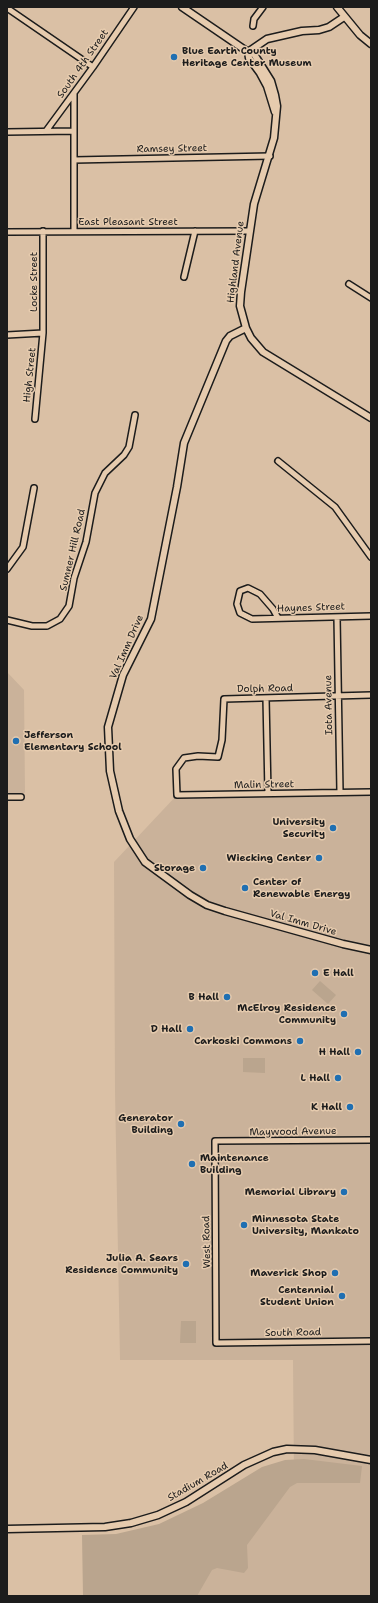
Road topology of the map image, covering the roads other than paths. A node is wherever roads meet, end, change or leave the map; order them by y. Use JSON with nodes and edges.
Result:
{"nodes":[{"id":1,"x":134,"y":7,"type":"edge"},
{"id":2,"x":182,"y":7,"type":"edge"},
{"id":3,"x":262,"y":7,"type":"edge"},
{"id":4,"x":338,"y":7,"type":"edge"},
{"id":5,"x":7,"y":8,"type":"edge"},
{"id":6,"x":344,"y":17,"type":"junction"},
{"id":7,"x":253,"y":26,"type":"dead end"},
{"id":8,"x":371,"y":44,"type":"edge"},
{"id":9,"x":248,"y":52,"type":"junction"},
{"id":10,"x":93,"y":67,"type":"junction"},
{"id":11,"x":74,"y":94,"type":"junction"},
{"id":12,"x":8,"y":131,"type":"edge"},
{"id":13,"x":46,"y":131,"type":"junction"},
{"id":14,"x":74,"y":131,"type":"junction"},
{"id":15,"x":270,"y":156,"type":"junction"},
{"id":16,"x":74,"y":160,"type":"junction"},
{"id":17,"x":43,"y":231,"type":"junction"},
{"id":18,"x":74,"y":231,"type":"junction"},
{"id":19,"x":195,"y":231,"type":"junction"},
{"id":20,"x":250,"y":231,"type":"junction"},
{"id":21,"x":7,"y":232,"type":"edge"},
{"id":22,"x":184,"y":277,"type":"dead end"},
{"id":23,"x":349,"y":284,"type":"dead end"},
{"id":24,"x":371,"y":298,"type":"edge"},
{"id":25,"x":246,"y":328,"type":"junction"},
{"id":26,"x":43,"y":334,"type":"junction"},
{"id":27,"x":7,"y":335,"type":"edge"},
{"id":28,"x":135,"y":415,"type":"dead end"},
{"id":29,"x":371,"y":418,"type":"edge"},
{"id":30,"x":35,"y":419,"type":"dead end"},
{"id":31,"x":278,"y":461,"type":"dead end"},
{"id":32,"x":34,"y":488,"type":"dead end"},
{"id":33,"x":371,"y":557,"type":"edge"},
{"id":34,"x":7,"y":569,"type":"edge"},
{"id":35,"x":371,"y":616,"type":"edge"},
{"id":36,"x":337,"y":617,"type":"junction"},
{"id":37,"x":278,"y":618,"type":"junction"},
{"id":38,"x":7,"y":620,"type":"edge"},
{"id":39,"x":371,"y":694,"type":"edge"},
{"id":40,"x":338,"y":695,"type":"junction"},
{"id":41,"x":266,"y":698,"type":"junction"},
{"id":42,"x":176,"y":776,"type":"joint"},
{"id":43,"x":340,"y":792,"type":"junction"},
{"id":44,"x":371,"y":792,"type":"edge"},
{"id":45,"x":268,"y":794,"type":"junction"},
{"id":46,"x":7,"y":797,"type":"edge"},
{"id":47,"x":21,"y":797,"type":"dead end"},
{"id":48,"x":371,"y":950,"type":"edge"},
{"id":49,"x":371,"y":1140,"type":"edge"},
{"id":50,"x":215,"y":1142,"type":"joint"},
{"id":51,"x":371,"y":1341,"type":"edge"},
{"id":52,"x":216,"y":1343,"type":"joint"},
{"id":53,"x":371,"y":1460,"type":"edge"},
{"id":54,"x":7,"y":1529,"type":"edge"}],
"edges":[{"from":1,"to":10,"type":"street","name":"South 4th Street"},
{"from":2,"to":9,"type":"street","name":"Highland Avenue"},
{"from":3,"to":7,"type":"street"},
{"from":4,"to":6,"type":"street"},
{"from":5,"to":10,"type":"street"},
{"from":6,"to":8,"type":"street"},
{"from":6,"to":9,"type":"street"},
{"from":9,"to":15,"type":"street","name":"Highland Avenue"},
{"from":10,"to":11,"type":"street","name":"South 4th Street"},
{"from":11,"to":13,"type":"street","name":"South 4th Street"},
{"from":11,"to":14,"type":"street"},
{"from":12,"to":13,"type":"street"},
{"from":13,"to":14,"type":"street"},
{"from":14,"to":16,"type":"street"},
{"from":15,"to":16,"type":"street","name":"Ramsey Street"},
{"from":15,"to":20,"type":"street","name":"Highland Avenue"},
{"from":16,"to":18,"type":"street"},
{"from":17,"to":18,"type":"street","name":"East Pleasant Street"},
{"from":17,"to":21,"type":"street","name":"East Pleasant Street"},
{"from":17,"to":26,"type":"street","name":"Locke Street"},
{"from":18,"to":19,"type":"street","name":"East Pleasant Street"},
{"from":19,"to":20,"type":"street","name":"East Pleasant Street"},
{"from":19,"to":22,"type":"street"},
{"from":20,"to":25,"type":"street","name":"Highland Avenue"},
{"from":23,"to":24,"type":"street"},
{"from":25,"to":29,"type":"street","name":"Highland Avenue"},
{"from":25,"to":48,"type":"street","name":"Val Imm Drive"},
{"from":26,"to":27,"type":"street"},
{"from":26,"to":30,"type":"street","name":"High Street"},
{"from":28,"to":38,"type":"street","name":"Sumner Hill Road"},
{"from":31,"to":33,"type":"street"},
{"from":32,"to":34,"type":"street"},
{"from":35,"to":36,"type":"street","name":"Haynes Street"},
{"from":36,"to":37,"type":"street","name":"Haynes Street"},
{"from":36,"to":40,"type":"street","name":"Iota Avenue"},
{"from":37,"to":37,"type":"street","name":"Haynes Street"},
{"from":39,"to":40,"type":"street","name":"Dolph Road"},
{"from":40,"to":41,"type":"street","name":"Dolph Road"},
{"from":40,"to":43,"type":"street","name":"Iota Avenue"},
{"from":41,"to":42,"type":"street","name":"Dolph Road"},
{"from":41,"to":45,"type":"street"},
{"from":42,"to":45,"type":"street","name":"Malin Street"},
{"from":43,"to":44,"type":"street","name":"Malin Street"},
{"from":43,"to":45,"type":"street","name":"Malin Street"},
{"from":46,"to":47,"type":"street"},
{"from":49,"to":50,"type":"street","name":"Maywood Avenue"},
{"from":50,"to":52,"type":"street","name":"West Road"},
{"from":51,"to":52,"type":"street","name":"South Road"},
{"from":53,"to":54,"type":"street","name":"Stadium Road"}]}
